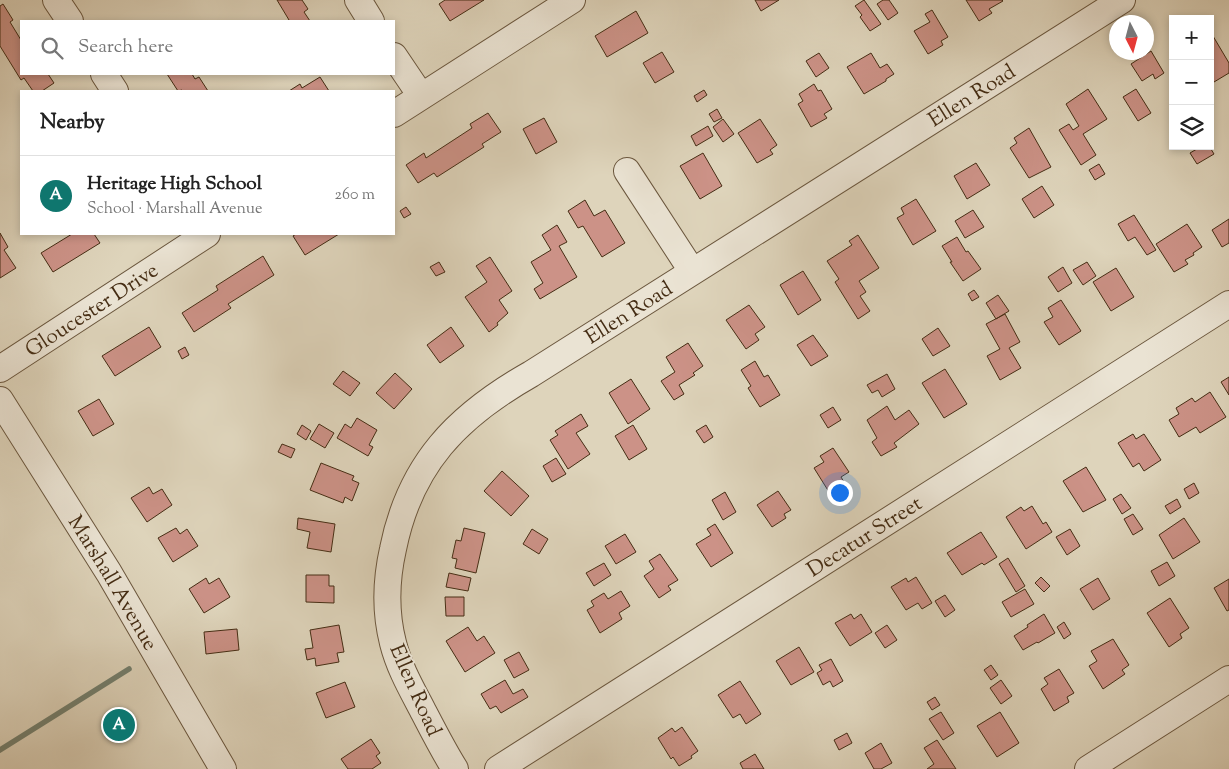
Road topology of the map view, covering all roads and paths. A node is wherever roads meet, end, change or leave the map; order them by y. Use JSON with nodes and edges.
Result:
{"nodes":[{"id":1,"x":56,"y":0,"type":"edge"},
{"id":2,"x":358,"y":0,"type":"edge"},
{"id":3,"x":572,"y":0,"type":"edge"},
{"id":4,"x":1122,"y":0,"type":"edge"},
{"id":5,"x":69,"y":20,"type":"edge"},
{"id":6,"x":370,"y":20,"type":"edge"},
{"id":7,"x":395,"y":57,"type":"edge"},
{"id":8,"x":105,"y":75,"type":"edge"},
{"id":9,"x":114,"y":90,"type":"edge"},
{"id":10,"x":421,"y":96,"type":"junction"},
{"id":11,"x":395,"y":113,"type":"edge"},
{"id":12,"x":627,"y":170,"type":"dead end"},
{"id":13,"x":205,"y":235,"type":"edge"},
{"id":14,"x":692,"y":271,"type":"junction"},
{"id":15,"x":1229,"y":304,"type":"edge"},
{"id":16,"x":0,"y":368,"type":"edge"},
{"id":17,"x":0,"y":400,"type":"edge"},
{"id":18,"x":1229,"y":680,"type":"edge"},
{"id":19,"x":223,"y":769,"type":"edge"},
{"id":20,"x":455,"y":769,"type":"edge"},
{"id":21,"x":498,"y":769,"type":"edge"},
{"id":22,"x":1088,"y":769,"type":"edge"}],
"edges":[{"from":1,"to":5,"type":"street"},
{"from":2,"to":6,"type":"street"},
{"from":3,"to":10,"type":"street"},
{"from":4,"to":14,"type":"street","name":"Ellen Road"},
{"from":7,"to":10,"type":"street"},
{"from":8,"to":9,"type":"street"},
{"from":10,"to":11,"type":"street"},
{"from":12,"to":14,"type":"street"},
{"from":13,"to":16,"type":"street","name":"Gloucester Drive"},
{"from":14,"to":20,"type":"street","name":"Ellen Road"},
{"from":15,"to":21,"type":"street","name":"Decatur Street"},
{"from":17,"to":19,"type":"street","name":"Marshall Avenue"},
{"from":18,"to":22,"type":"street"}]}
